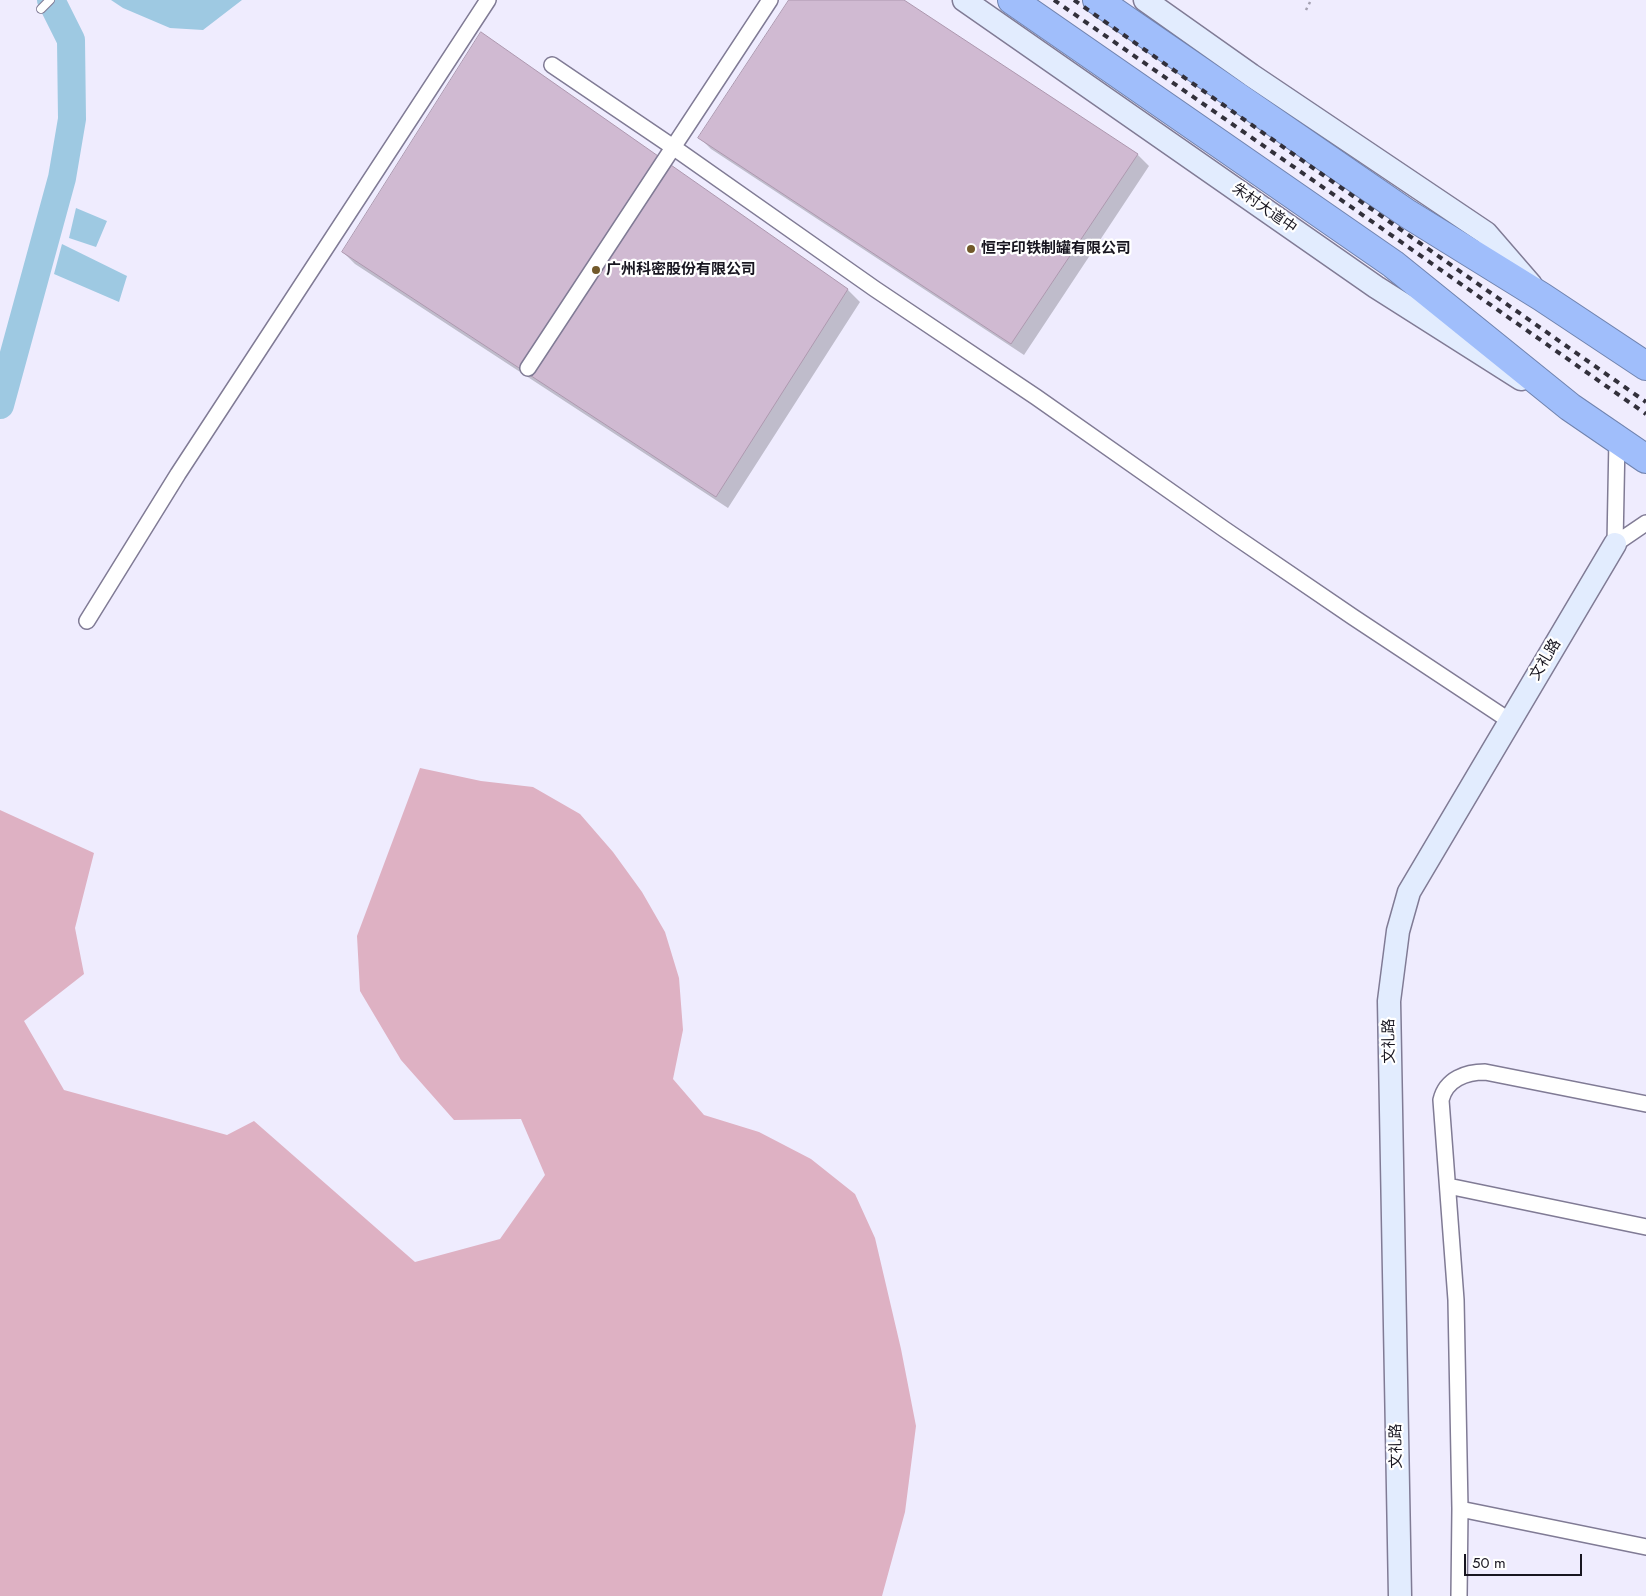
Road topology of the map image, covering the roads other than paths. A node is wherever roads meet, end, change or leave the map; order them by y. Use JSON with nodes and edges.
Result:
{"nodes":[{"id":1,"x":50,"y":0,"type":"edge"},
{"id":2,"x":488,"y":0,"type":"edge"},
{"id":3,"x":770,"y":0,"type":"edge"},
{"id":4,"x":964,"y":0,"type":"edge"},
{"id":5,"x":1012,"y":0,"type":"edge"},
{"id":6,"x":1097,"y":0,"type":"edge"},
{"id":7,"x":1145,"y":0,"type":"edge"},
{"id":8,"x":41,"y":9,"type":"dead end"},
{"id":9,"x":552,"y":65,"type":"dead end"},
{"id":10,"x":1260,"y":96,"type":"junction"},
{"id":11,"x":673,"y":147,"type":"junction"},
{"id":12,"x":1646,"y":366,"type":"edge"},
{"id":13,"x":528,"y":368,"type":"dead end"},
{"id":14,"x":1570,"y":407,"type":"junction"},
{"id":15,"x":1617,"y":439,"type":"junction"},
{"id":16,"x":1646,"y":459,"type":"edge"},
{"id":17,"x":1646,"y":523,"type":"edge"},
{"id":18,"x":1615,"y":544,"type":"junction"},
{"id":19,"x":87,"y":622,"type":"dead end"},
{"id":20,"x":1510,"y":720,"type":"junction"},
{"id":21,"x":1646,"y":1104,"type":"edge"},
{"id":22,"x":1448,"y":1186,"type":"junction"},
{"id":23,"x":1646,"y":1227,"type":"edge"},
{"id":24,"x":1460,"y":1509,"type":"junction"},
{"id":25,"x":1646,"y":1547,"type":"edge"},
{"id":26,"x":1400,"y":1596,"type":"edge"},
{"id":27,"x":1458,"y":1596,"type":"edge"}],
"edges":[{"from":1,"to":8,"type":"lane"},
{"from":2,"to":19,"type":"street"},
{"from":3,"to":11,"type":"street"},
{"from":4,"to":14,"type":"street","name":"朱村大道中"},
{"from":5,"to":14,"type":"highway","name":"朱村大道中"},
{"from":6,"to":10,"type":"highway"},
{"from":7,"to":10,"type":"street"},
{"from":9,"to":11,"type":"street"},
{"from":10,"to":12,"type":"highway"},
{"from":11,"to":13,"type":"street"},
{"from":11,"to":20,"type":"street"},
{"from":14,"to":15,"type":"highway","name":"朱村大道中"},
{"from":15,"to":16,"type":"highway","name":"朱村大道中"},
{"from":15,"to":18,"type":"street"},
{"from":17,"to":18,"type":"street"},
{"from":18,"to":20,"type":"street","name":"文礼路"},
{"from":20,"to":26,"type":"street","name":"文礼路"},
{"from":21,"to":22,"type":"street"},
{"from":22,"to":23,"type":"street"},
{"from":22,"to":24,"type":"street"},
{"from":24,"to":25,"type":"street"},
{"from":24,"to":27,"type":"street"}]}
